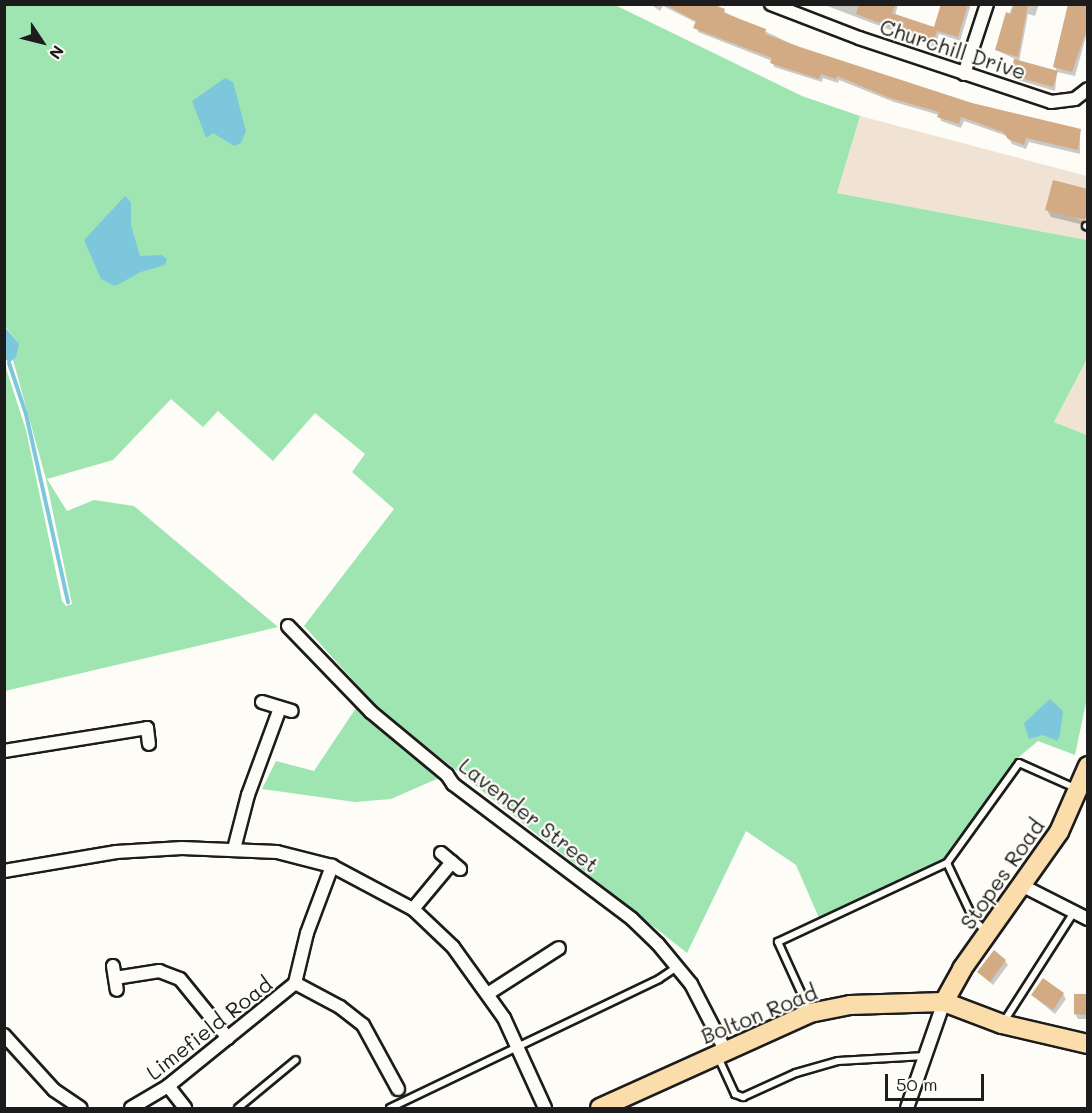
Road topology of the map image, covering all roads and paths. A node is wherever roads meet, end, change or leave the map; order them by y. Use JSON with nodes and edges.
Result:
{"nodes":[{"id":1,"x":771,"y":4,"type":"edge"},
{"id":2,"x":987,"y":4,"type":"edge"},
{"id":3,"x":964,"y":74,"type":"junction"},
{"id":4,"x":1088,"y":90,"type":"edge"},
{"id":5,"x":288,"y":626,"type":"dead end"},
{"id":6,"x":262,"y":702,"type":"dead end"},
{"id":7,"x":149,"y":744,"type":"dead end"},
{"id":8,"x":4,"y":751,"type":"edge"},
{"id":9,"x":1088,"y":766,"type":"edge"},
{"id":10,"x":1083,"y":788,"type":"edge"},
{"id":11,"x":234,"y":849,"type":"junction"},
{"id":12,"x":441,"y":853,"type":"dead end"},
{"id":13,"x":947,"y":864,"type":"junction"},
{"id":14,"x":332,"y":866,"type":"junction"},
{"id":15,"x":4,"y":871,"type":"edge"},
{"id":16,"x":1023,"y":886,"type":"junction"},
{"id":17,"x":413,"y":909,"type":"junction"},
{"id":18,"x":1083,"y":915,"type":"edge"},
{"id":19,"x":989,"y":933,"type":"junction"},
{"id":20,"x":541,"y":943,"type":"dead end"},
{"id":21,"x":678,"y":966,"type":"junction"},
{"id":22,"x":115,"y":978,"type":"dead end"},
{"id":23,"x":295,"y":982,"type":"junction"},
{"id":24,"x":489,"y":993,"type":"junction"},
{"id":25,"x":944,"y":1002,"type":"junction"},
{"id":26,"x":810,"y":1014,"type":"junction"},
{"id":27,"x":1002,"y":1024,"type":"junction"},
{"id":28,"x":4,"y":1035,"type":"edge"},
{"id":29,"x":228,"y":1038,"type":"junction"},
{"id":30,"x":1088,"y":1044,"type":"edge"},
{"id":31,"x":518,"y":1047,"type":"junction"},
{"id":32,"x":721,"y":1052,"type":"junction"},
{"id":33,"x":924,"y":1056,"type":"junction"},
{"id":34,"x":296,"y":1060,"type":"dead end"},
{"id":35,"x":398,"y":1080,"type":"dead end"},
{"id":36,"x":168,"y":1086,"type":"junction"},
{"id":37,"x":81,"y":1108,"type":"edge"},
{"id":38,"x":131,"y":1108,"type":"edge"},
{"id":39,"x":185,"y":1108,"type":"edge"},
{"id":40,"x":238,"y":1108,"type":"edge"},
{"id":41,"x":390,"y":1108,"type":"edge"},
{"id":42,"x":545,"y":1108,"type":"edge"},
{"id":43,"x":600,"y":1108,"type":"edge"},
{"id":44,"x":907,"y":1108,"type":"edge"}],
"edges":[{"from":1,"to":3,"type":"street","name":"Churchill Drive"},
{"from":2,"to":3,"type":"street"},
{"from":3,"to":4,"type":"street","name":"Churchill Drive"},
{"from":5,"to":21,"type":"street","name":"Lavender Street"},
{"from":6,"to":11,"type":"street"},
{"from":7,"to":8,"type":"street"},
{"from":9,"to":10,"type":"main road","name":"Stopes Road"},
{"from":10,"to":13,"type":"lane"},
{"from":10,"to":16,"type":"main road","name":"Stopes Road"},
{"from":11,"to":14,"type":"street"},
{"from":11,"to":15,"type":"street"},
{"from":12,"to":17,"type":"street"},
{"from":13,"to":19,"type":"lane"},
{"from":13,"to":26,"type":"lane"},
{"from":14,"to":17,"type":"street"},
{"from":14,"to":23,"type":"street","name":"Limefield Road"},
{"from":16,"to":18,"type":"street"},
{"from":16,"to":19,"type":"main road","name":"Stopes Road"},
{"from":17,"to":24,"type":"street"},
{"from":18,"to":27,"type":"lane"},
{"from":19,"to":25,"type":"main road","name":"Stopes Road"},
{"from":20,"to":24,"type":"street"},
{"from":21,"to":31,"type":"lane"},
{"from":21,"to":32,"type":"street","name":"Lavender Street"},
{"from":22,"to":29,"type":"street"},
{"from":23,"to":29,"type":"street","name":"Limefield Road"},
{"from":23,"to":35,"type":"street"},
{"from":24,"to":31,"type":"street"},
{"from":25,"to":26,"type":"main road","name":"Bolton Road"},
{"from":25,"to":27,"type":"main road"},
{"from":25,"to":33,"type":"street"},
{"from":26,"to":32,"type":"main road","name":"Bolton Road"},
{"from":27,"to":30,"type":"main road"},
{"from":28,"to":37,"type":"street"},
{"from":29,"to":36,"type":"street","name":"Limefield Road"},
{"from":31,"to":41,"type":"lane"},
{"from":31,"to":42,"type":"street"},
{"from":32,"to":33,"type":"lane"},
{"from":32,"to":43,"type":"main road","name":"Bolton Road"},
{"from":33,"to":44,"type":"street"},
{"from":34,"to":40,"type":"lane"},
{"from":36,"to":38,"type":"street","name":"Limefield Road"},
{"from":36,"to":39,"type":"street"}]}
